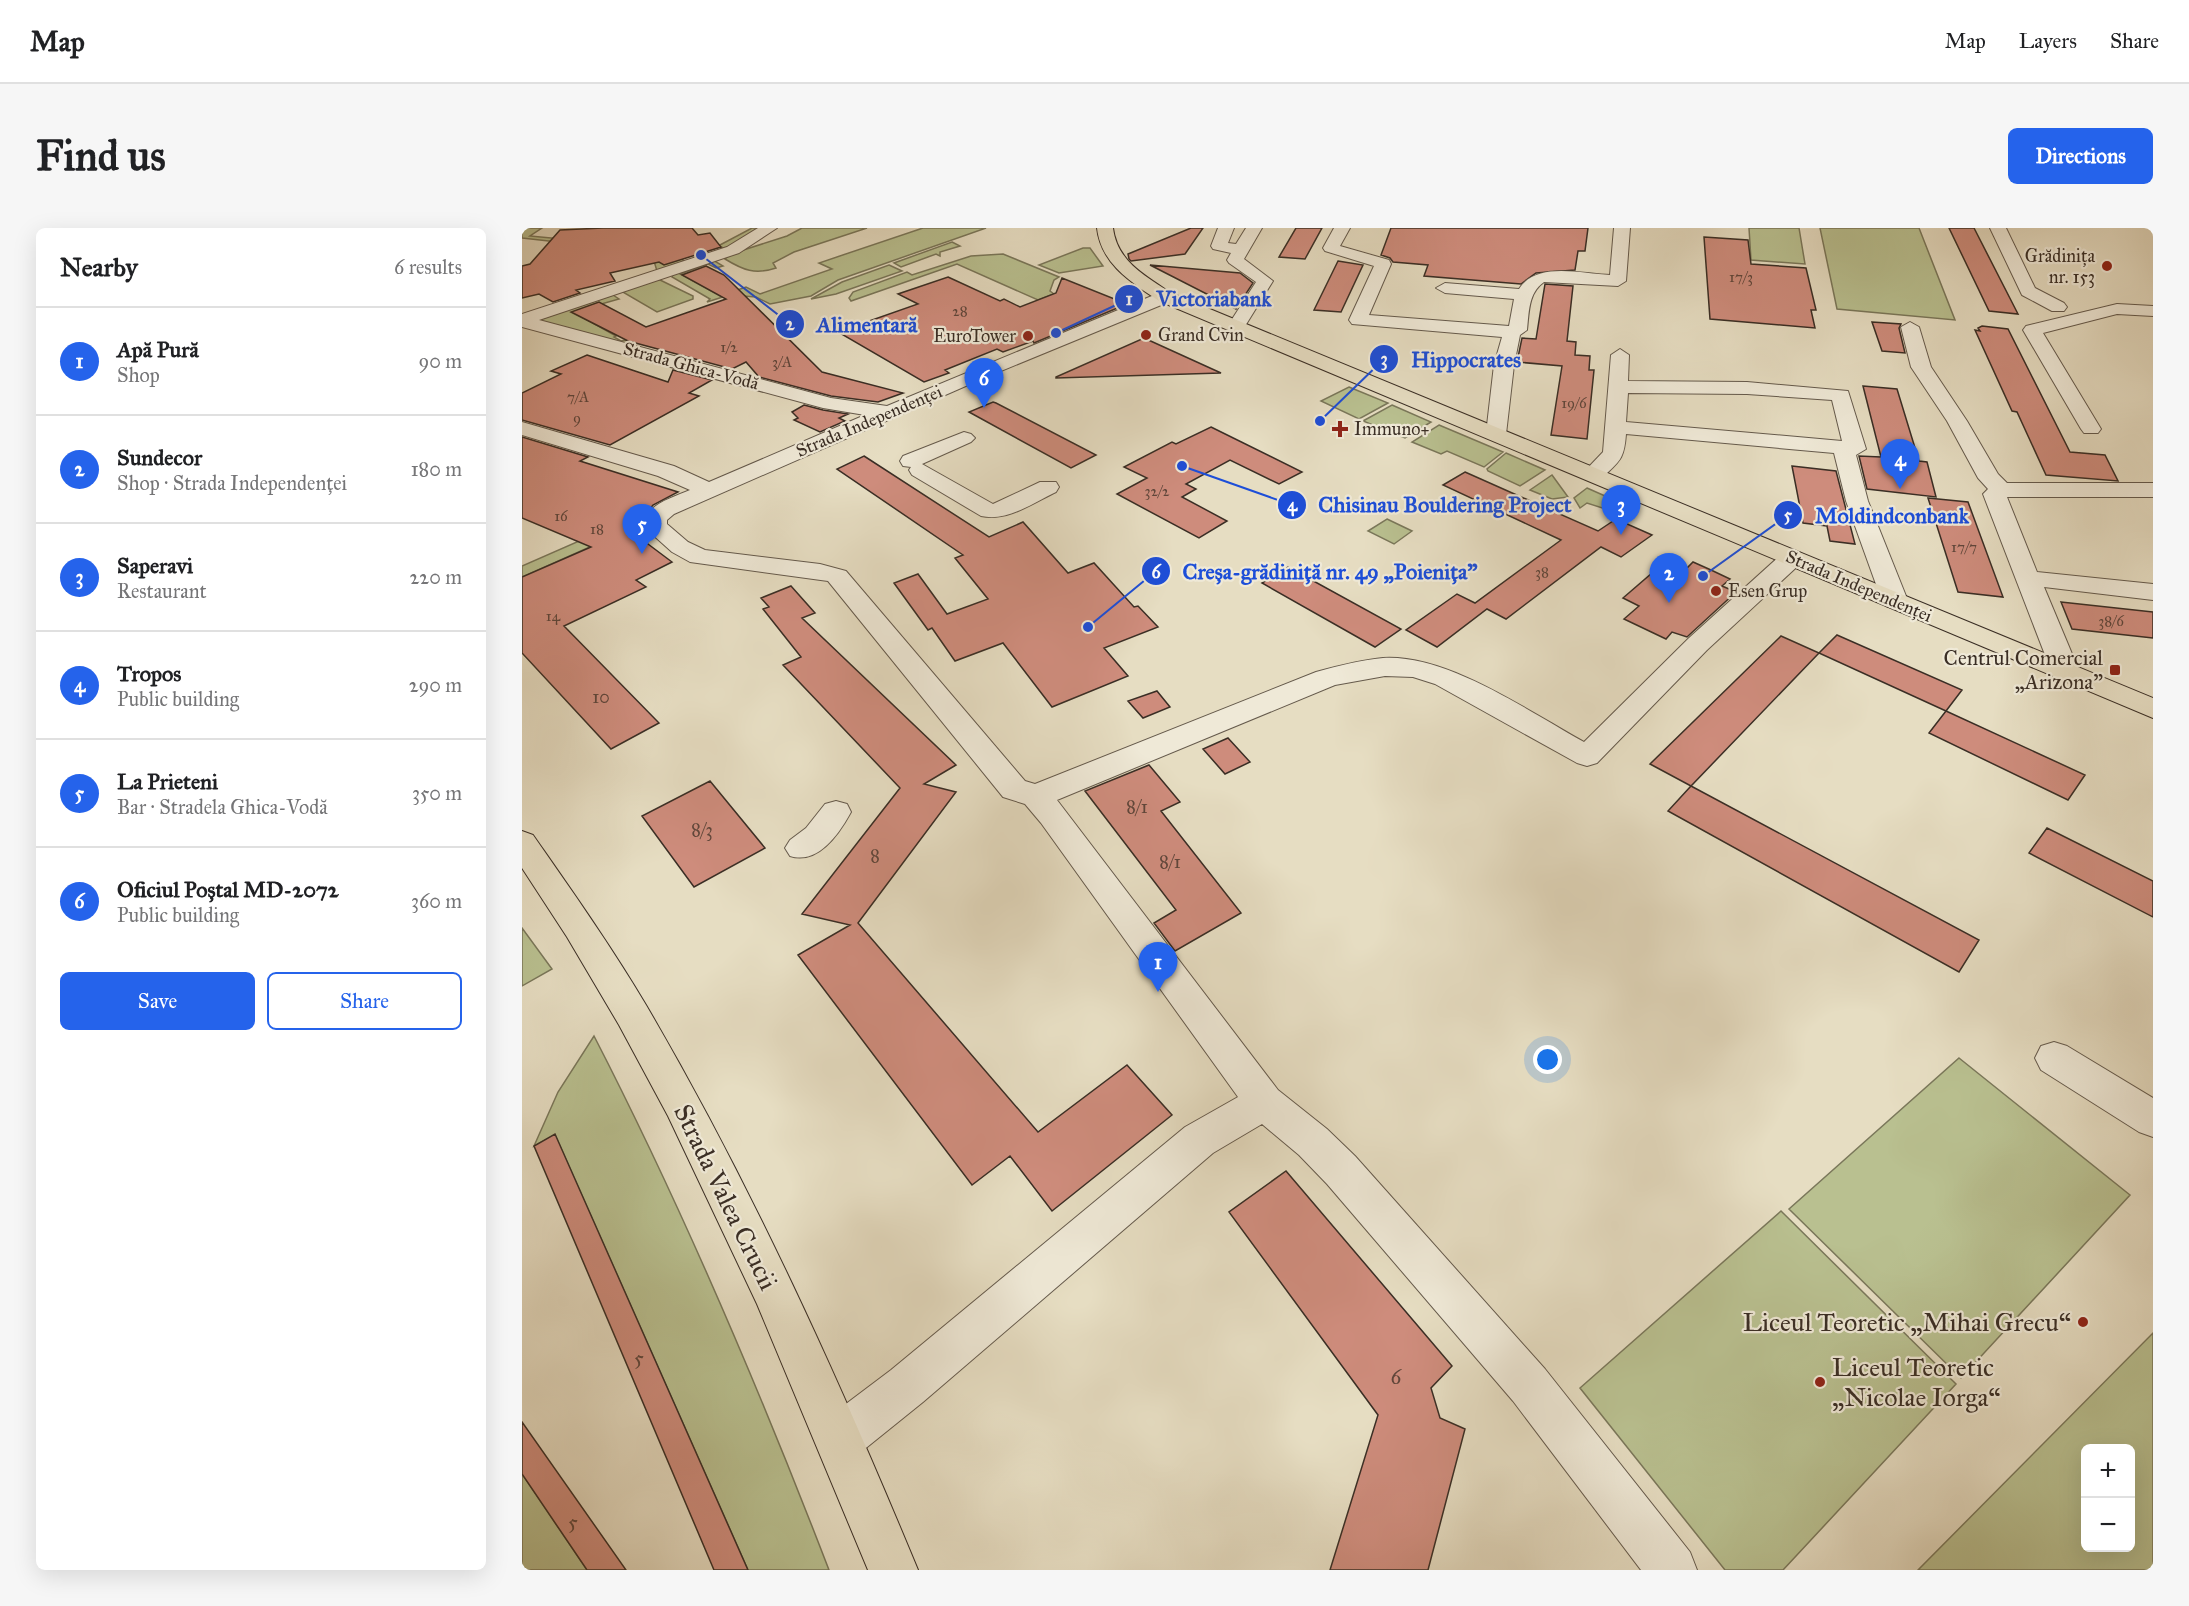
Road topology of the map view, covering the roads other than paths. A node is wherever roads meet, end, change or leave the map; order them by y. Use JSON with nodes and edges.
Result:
{"nodes":[{"id":1,"x":769,"y":228,"type":"edge"},
{"id":2,"x":1106,"y":228,"type":"edge"},
{"id":3,"x":1226,"y":228,"type":"edge"},
{"id":4,"x":1254,"y":228,"type":"edge"},
{"id":5,"x":1342,"y":228,"type":"edge"},
{"id":6,"x":1622,"y":228,"type":"edge"},
{"id":7,"x":1998,"y":228,"type":"edge"},
{"id":8,"x":1241,"y":250,"type":"junction"},
{"id":9,"x":1445,"y":288,"type":"dead end"},
{"id":10,"x":1522,"y":294,"type":"junction"},
{"id":11,"x":1165,"y":297,"type":"junction"},
{"id":12,"x":2058,"y":308,"type":"dead end"},
{"id":13,"x":2153,"y":311,"type":"edge"},
{"id":14,"x":522,"y":320,"type":"edge"},
{"id":15,"x":1236,"y":327,"type":"junction"},
{"id":16,"x":1910,"y":327,"type":"dead end"},
{"id":17,"x":1512,"y":332,"type":"junction"},
{"id":18,"x":1620,"y":355,"type":"dead end"},
{"id":19,"x":1617,"y":387,"type":"junction"},
{"id":20,"x":891,"y":412,"type":"junction"},
{"id":21,"x":1615,"y":427,"type":"junction"},
{"id":22,"x":522,"y":428,"type":"edge"},
{"id":23,"x":2091,"y":429,"type":"dead end"},
{"id":24,"x":1496,"y":434,"type":"junction"},
{"id":25,"x":964,"y":438,"type":"dead end"},
{"id":26,"x":1842,"y":448,"type":"junction"},
{"id":27,"x":1593,"y":474,"type":"junction"},
{"id":28,"x":1048,"y":487,"type":"dead end"},
{"id":29,"x":2002,"y":490,"type":"junction"},
{"id":30,"x":2153,"y":490,"type":"edge"},
{"id":31,"x":707,"y":491,"type":"junction"},
{"id":32,"x":1792,"y":558,"type":"junction"},
{"id":33,"x":2028,"y":578,"type":"junction"},
{"id":34,"x":2153,"y":592,"type":"edge"},
{"id":35,"x":1895,"y":601,"type":"junction"},
{"id":36,"x":2066,"y":673,"type":"junction"},
{"id":37,"x":2153,"y":710,"type":"edge"},
{"id":38,"x":1036,"y":796,"type":"junction"},
{"id":39,"x":836,"y":812,"type":"dead end"},
{"id":40,"x":522,"y":843,"type":"edge"},
{"id":41,"x":801,"y":848,"type":"dead end"},
{"id":42,"x":2054,"y":1058,"type":"dead end"},
{"id":43,"x":1264,"y":1102,"type":"junction"},
{"id":44,"x":2151,"y":1113,"type":"edge"},
{"id":45,"x":839,"y":1439,"type":"junction"},
{"id":46,"x":893,"y":1570,"type":"edge"},
{"id":47,"x":1672,"y":1570,"type":"edge"}],
"edges":[{"from":1,"to":14,"type":"street"},
{"from":2,"to":11,"type":"main road","name":"Strada Independenței"},
{"from":3,"to":8,"type":"street"},
{"from":4,"to":8,"type":"street"},
{"from":5,"to":17,"type":"street"},
{"from":6,"to":10,"type":"street"},
{"from":7,"to":12,"type":"street"},
{"from":8,"to":15,"type":"street"},
{"from":9,"to":10,"type":"street"},
{"from":10,"to":17,"type":"street"},
{"from":11,"to":15,"type":"main road","name":"Strada Independenței"},
{"from":11,"to":20,"type":"street","name":"Strada Independenței"},
{"from":13,"to":23,"type":"street"},
{"from":14,"to":20,"type":"street","name":"Strada Ghica-Vodă"},
{"from":15,"to":24,"type":"main road","name":"Strada Independenței"},
{"from":16,"to":29,"type":"street"},
{"from":17,"to":24,"type":"street"},
{"from":18,"to":19,"type":"street"},
{"from":19,"to":21,"type":"street"},
{"from":19,"to":26,"type":"street"},
{"from":20,"to":31,"type":"street","name":"Strada Independenței"},
{"from":21,"to":26,"type":"street"},
{"from":21,"to":27,"type":"street"},
{"from":22,"to":31,"type":"street"},
{"from":24,"to":27,"type":"main road","name":"Strada Independenței"},
{"from":25,"to":28,"type":"street"},
{"from":26,"to":35,"type":"street"},
{"from":27,"to":32,"type":"main road","name":"Strada Independenței"},
{"from":29,"to":30,"type":"street"},
{"from":29,"to":33,"type":"street"},
{"from":31,"to":38,"type":"street","name":"Strada Independenței"},
{"from":32,"to":35,"type":"main road","name":"Strada Independenței"},
{"from":32,"to":38,"type":"street"},
{"from":33,"to":34,"type":"street"},
{"from":33,"to":36,"type":"street"},
{"from":35,"to":36,"type":"main road","name":"Strada Independenței"},
{"from":36,"to":37,"type":"main road","name":"Strada Independenței"},
{"from":38,"to":43,"type":"street"},
{"from":39,"to":41,"type":"street"},
{"from":40,"to":45,"type":"main road","name":"Strada Valea Crucii"},
{"from":42,"to":44,"type":"street"},
{"from":43,"to":45,"type":"street"},
{"from":43,"to":47,"type":"street"},
{"from":45,"to":46,"type":"main road","name":"Strada Valea Crucii"}]}
